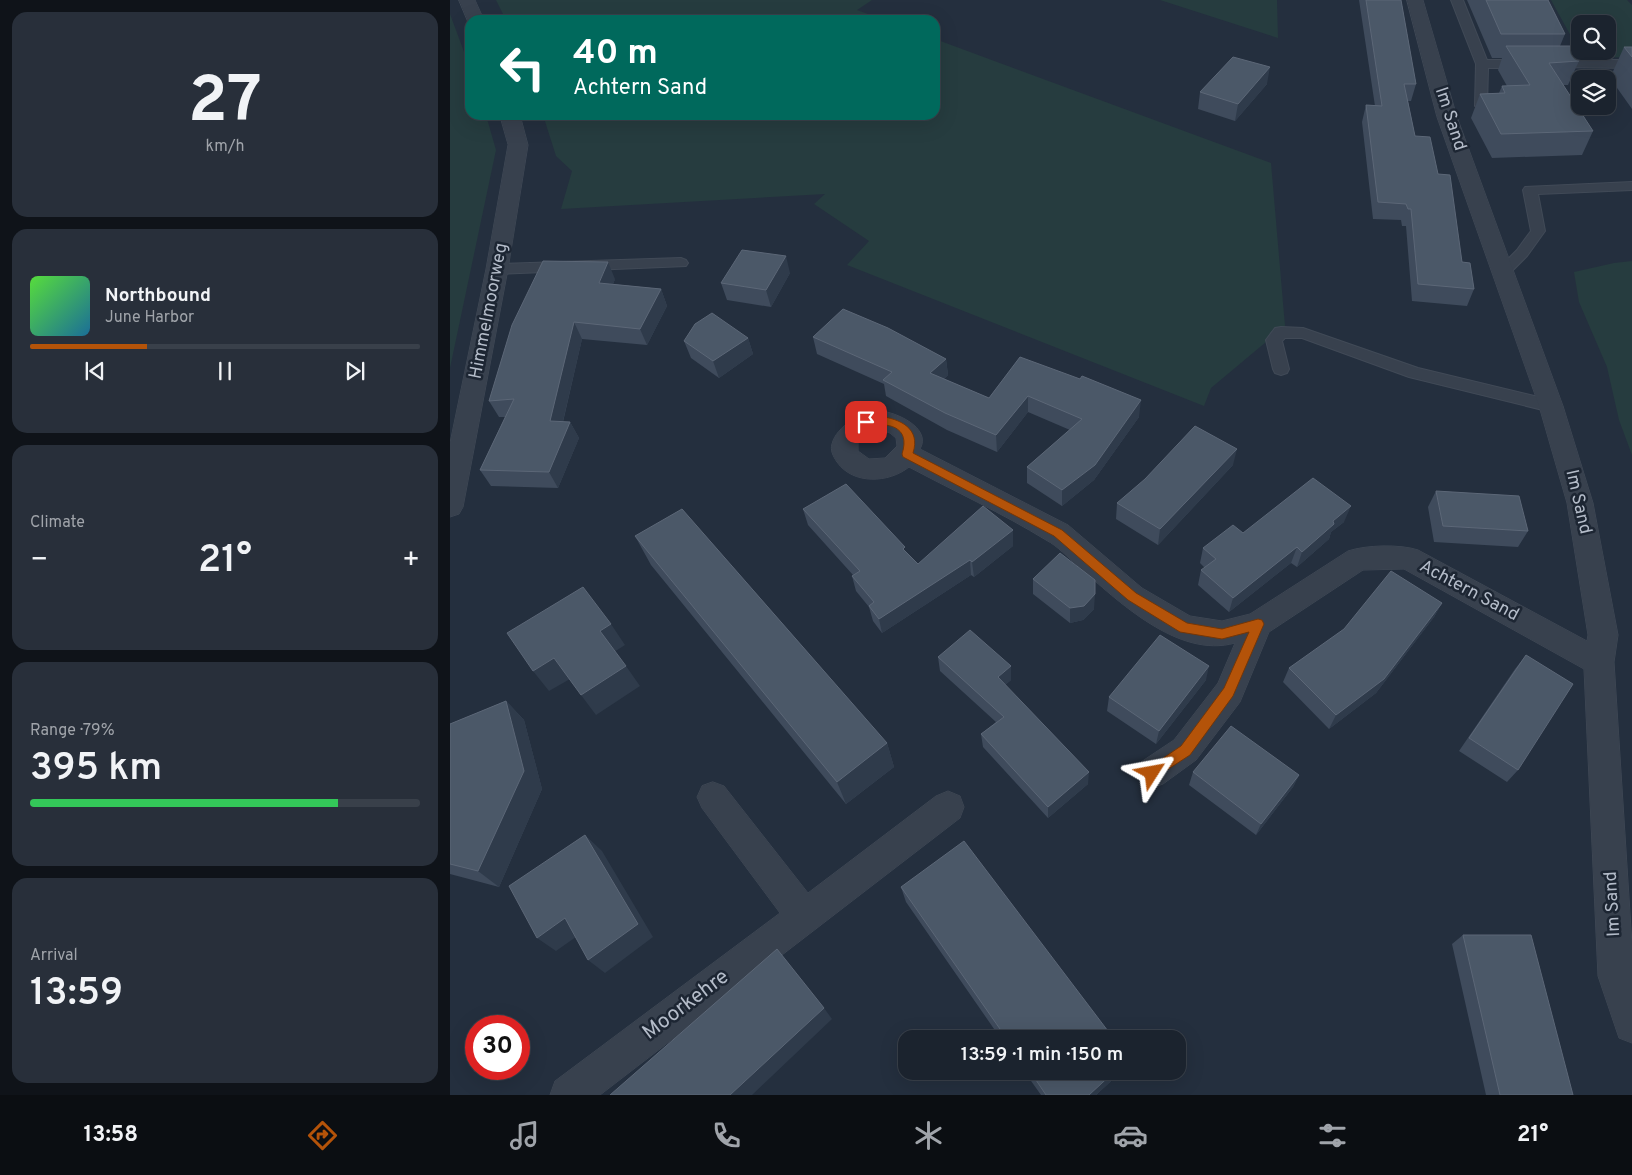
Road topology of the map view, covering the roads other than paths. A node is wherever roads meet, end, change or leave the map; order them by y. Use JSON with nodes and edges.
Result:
{"nodes":[{"id":1,"x":467,"y":0,"type":"edge"},
{"id":2,"x":1415,"y":0,"type":"edge"},
{"id":3,"x":1457,"y":0,"type":"edge"},
{"id":4,"x":473,"y":15,"type":"edge"},
{"id":5,"x":1482,"y":64,"type":"junction"},
{"id":6,"x":1632,"y":64,"type":"edge"},
{"id":7,"x":1481,"y":106,"type":"edge"},
{"id":8,"x":511,"y":120,"type":"edge"},
{"id":9,"x":1632,"y":186,"type":"edge"},
{"id":10,"x":681,"y":263,"type":"dead end"},
{"id":11,"x":497,"y":269,"type":"junction"},
{"id":12,"x":1504,"y":271,"type":"junction"},
{"id":13,"x":1282,"y":369,"type":"dead end"},
{"id":14,"x":1551,"y":406,"type":"junction"},
{"id":15,"x":907,"y":454,"type":"dead end"},
{"id":16,"x":450,"y":507,"type":"edge"},
{"id":17,"x":1258,"y":624,"type":"junction"},
{"id":18,"x":1599,"y":662,"type":"junction"},
{"id":19,"x":1152,"y":773,"type":"dead end"},
{"id":20,"x":713,"y":797,"type":"dead end"},
{"id":21,"x":948,"y":807,"type":"dead end"},
{"id":22,"x":804,"y":916,"type":"junction"},
{"id":23,"x":1632,"y":1025,"type":"edge"},
{"id":24,"x":569,"y":1095,"type":"edge"}],
"edges":[{"from":1,"to":4,"type":"street"},
{"from":2,"to":12,"type":"street","name":"Im Sand"},
{"from":3,"to":5,"type":"lane"},
{"from":5,"to":6,"type":"lane"},
{"from":5,"to":7,"type":"lane"},
{"from":8,"to":11,"type":"street","name":"Himmelmoorweg"},
{"from":9,"to":12,"type":"lane"},
{"from":10,"to":11,"type":"lane"},
{"from":11,"to":16,"type":"street","name":"Himmelmoorweg"},
{"from":12,"to":14,"type":"street","name":"Im Sand"},
{"from":13,"to":14,"type":"lane"},
{"from":14,"to":18,"type":"street","name":"Im Sand"},
{"from":15,"to":17,"type":"street","name":"Achtern Sand"},
{"from":17,"to":18,"type":"street","name":"Achtern Sand"},
{"from":17,"to":19,"type":"street"},
{"from":18,"to":23,"type":"street","name":"Im Sand"},
{"from":20,"to":22,"type":"street"},
{"from":21,"to":22,"type":"street","name":"Moorkehre"},
{"from":22,"to":24,"type":"street","name":"Moorkehre"}]}
